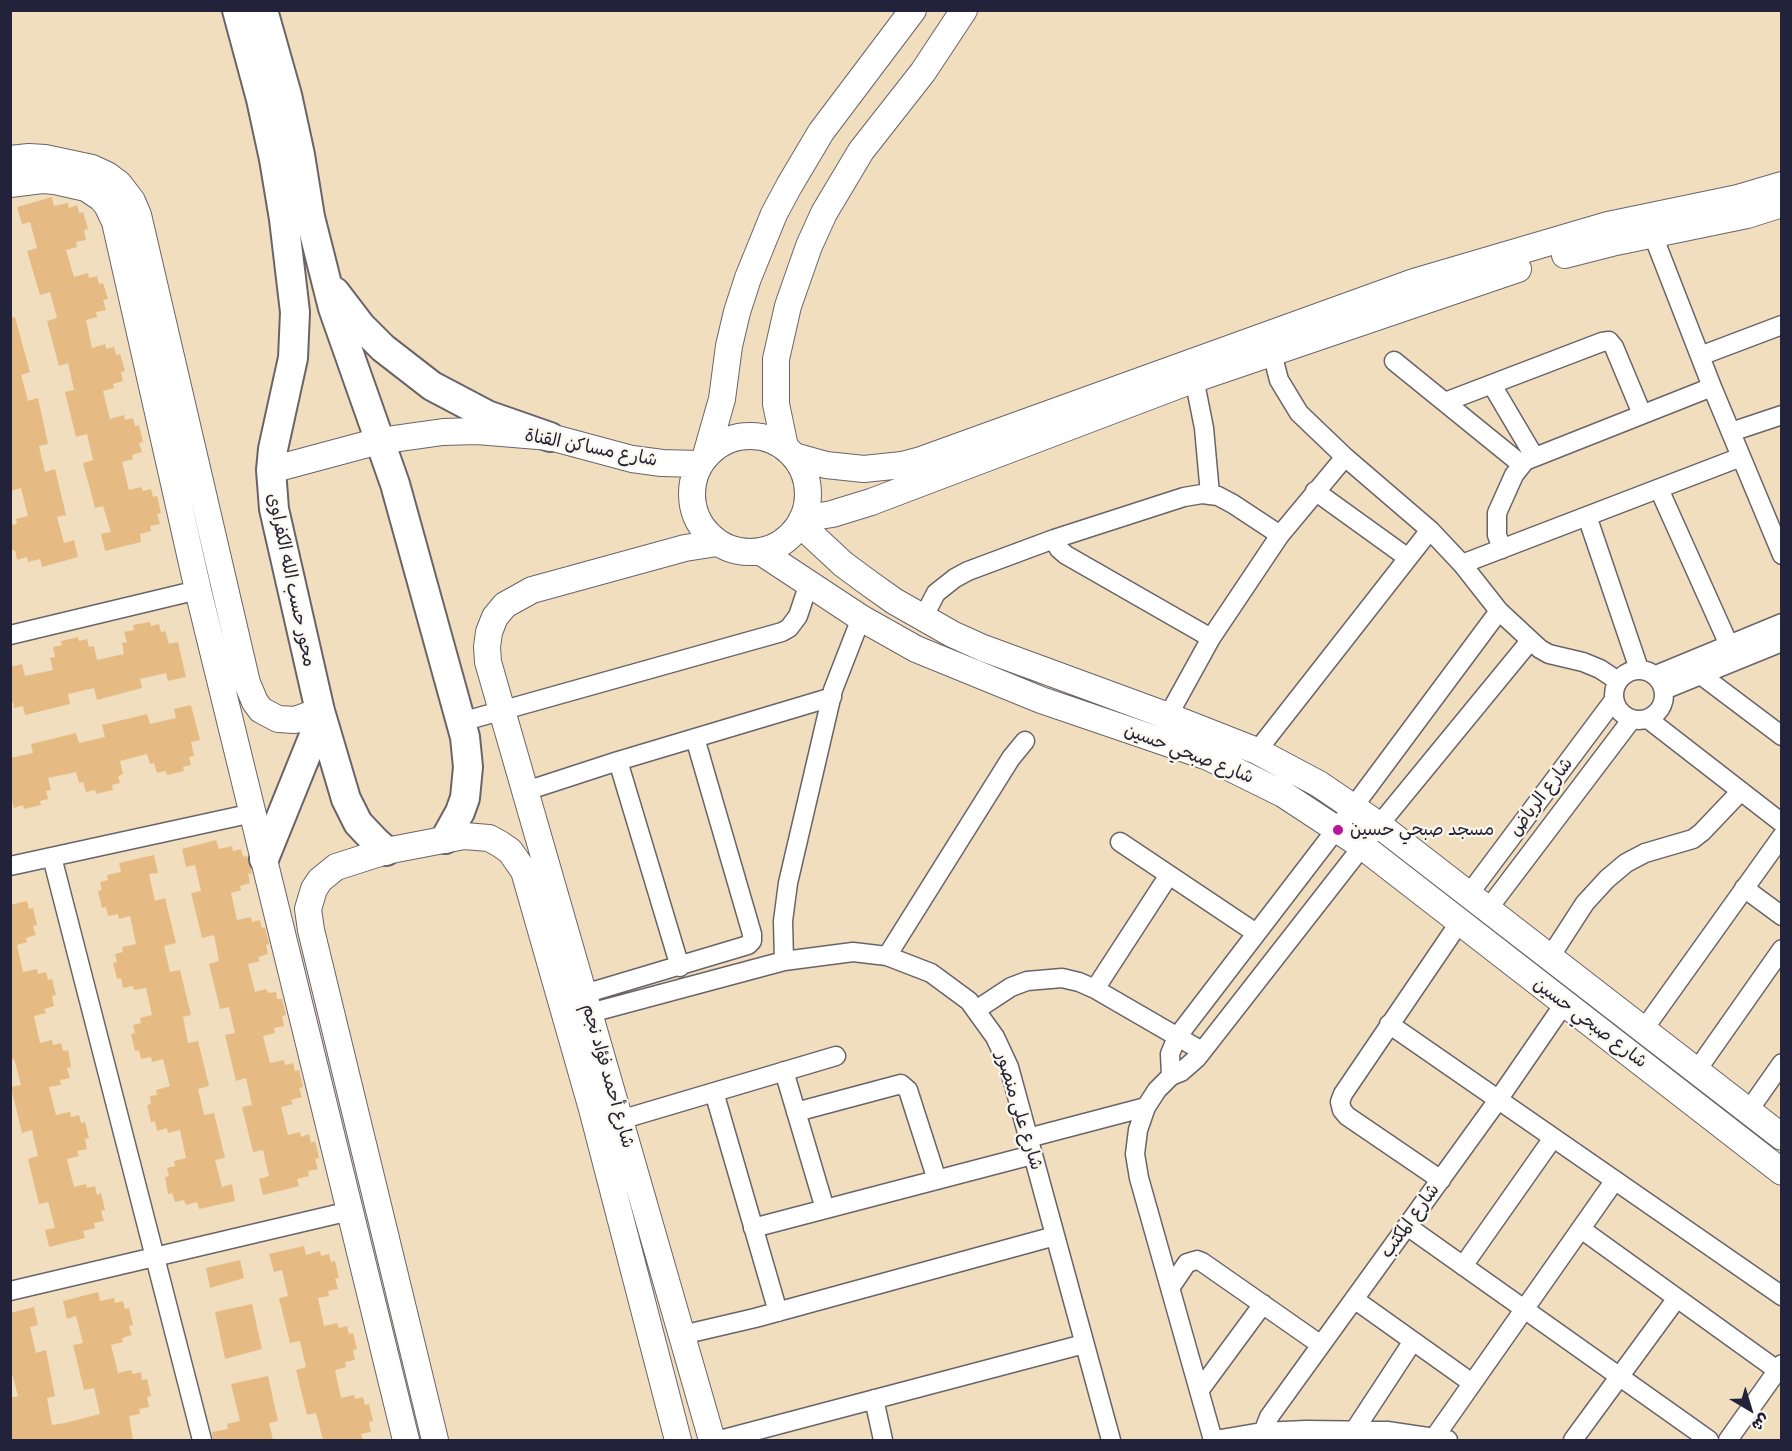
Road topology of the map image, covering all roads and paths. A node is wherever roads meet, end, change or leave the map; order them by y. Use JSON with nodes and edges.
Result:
{"nodes":[{"id":1,"x":237,"y":10,"type":"edge"},
{"id":2,"x":263,"y":10,"type":"edge"},
{"id":3,"x":913,"y":10,"type":"edge"},
{"id":4,"x":964,"y":10,"type":"edge"},
{"id":5,"x":10,"y":159,"type":"edge"},
{"id":6,"x":89,"y":178,"type":"junction"},
{"id":7,"x":10,"y":184,"type":"edge"},
{"id":8,"x":1782,"y":185,"type":"edge"},
{"id":9,"x":1782,"y":204,"type":"edge"},
{"id":10,"x":1649,"y":225,"type":"junction"},
{"id":11,"x":324,"y":277,"type":"junction"},
{"id":12,"x":1782,"y":325,"type":"edge"},
{"id":13,"x":1272,"y":342,"type":"junction"},
{"id":14,"x":1700,"y":356,"type":"junction"},
{"id":15,"x":1394,"y":361,"type":"dead end"},
{"id":16,"x":1193,"y":370,"type":"junction"},
{"id":17,"x":1492,"y":385,"type":"junction"},
{"id":18,"x":1712,"y":387,"type":"junction"},
{"id":19,"x":1444,"y":402,"type":"junction"},
{"id":20,"x":1642,"y":414,"type":"junction"},
{"id":21,"x":1782,"y":415,"type":"edge"},
{"id":22,"x":1731,"y":432,"type":"junction"},
{"id":23,"x":550,"y":437,"type":"junction"},
{"id":24,"x":379,"y":441,"type":"junction"},
{"id":25,"x":789,"y":451,"type":"junction"},
{"id":26,"x":1345,"y":457,"type":"junction"},
{"id":27,"x":1741,"y":457,"type":"junction"},
{"id":28,"x":703,"y":459,"type":"junction"},
{"id":29,"x":1528,"y":460,"type":"junction"},
{"id":30,"x":271,"y":471,"type":"junction"},
{"id":31,"x":1659,"y":489,"type":"junction"},
{"id":32,"x":1315,"y":491,"type":"junction"},
{"id":33,"x":1210,"y":494,"type":"junction"},
{"id":34,"x":1587,"y":516,"type":"junction"},
{"id":35,"x":801,"y":521,"type":"junction"},
{"id":36,"x":1430,"y":530,"type":"junction"},
{"id":37,"x":1280,"y":535,"type":"junction"},
{"id":38,"x":1054,"y":539,"type":"junction"},
{"id":39,"x":717,"y":543,"type":"junction"},
{"id":40,"x":1502,"y":549,"type":"junction"},
{"id":41,"x":761,"y":552,"type":"junction"},
{"id":42,"x":1781,"y":553,"type":"edge"},
{"id":43,"x":1408,"y":558,"type":"junction"},
{"id":44,"x":1462,"y":564,"type":"junction"},
{"id":45,"x":809,"y":583,"type":"junction"},
{"id":46,"x":198,"y":590,"type":"junction"},
{"id":47,"x":1499,"y":611,"type":"junction"},
{"id":48,"x":861,"y":618,"type":"junction"},
{"id":49,"x":923,"y":618,"type":"junction"},
{"id":50,"x":1782,"y":623,"type":"edge"},
{"id":51,"x":10,"y":635,"type":"edge"},
{"id":52,"x":1211,"y":638,"type":"junction"},
{"id":53,"x":1530,"y":641,"type":"junction"},
{"id":54,"x":1782,"y":642,"type":"edge"},
{"id":55,"x":1729,"y":645,"type":"junction"},
{"id":56,"x":1701,"y":675,"type":"junction"},
{"id":57,"x":1653,"y":678,"type":"junction"},
{"id":58,"x":1618,"y":681,"type":"junction"},
{"id":59,"x":832,"y":697,"type":"junction"},
{"id":60,"x":1614,"y":700,"type":"junction"},
{"id":61,"x":503,"y":711,"type":"junction"},
{"id":62,"x":321,"y":715,"type":"junction"},
{"id":63,"x":1168,"y":716,"type":"junction"},
{"id":64,"x":1640,"y":719,"type":"junction"},
{"id":65,"x":461,"y":722,"type":"junction"},
{"id":66,"x":1782,"y":736,"type":"edge"},
{"id":67,"x":695,"y":738,"type":"junction"},
{"id":68,"x":1025,"y":741,"type":"dead end"},
{"id":69,"x":1257,"y":752,"type":"junction"},
{"id":70,"x":618,"y":761,"type":"junction"},
{"id":71,"x":526,"y":791,"type":"junction"},
{"id":72,"x":1741,"y":791,"type":"junction"},
{"id":73,"x":1354,"y":807,"type":"junction"},
{"id":74,"x":253,"y":813,"type":"junction"},
{"id":75,"x":1782,"y":823,"type":"edge"},
{"id":76,"x":1379,"y":825,"type":"junction"},
{"id":77,"x":1336,"y":828,"type":"junction"},
{"id":78,"x":1782,"y":836,"type":"edge"},
{"id":79,"x":445,"y":839,"type":"junction"},
{"id":80,"x":1120,"y":842,"type":"dead end"},
{"id":81,"x":1362,"y":846,"type":"junction"},
{"id":82,"x":386,"y":851,"type":"junction"},
{"id":83,"x":52,"y":857,"type":"junction"},
{"id":84,"x":264,"y":859,"type":"junction"},
{"id":85,"x":10,"y":866,"type":"edge"},
{"id":86,"x":1169,"y":875,"type":"junction"},
{"id":87,"x":1744,"y":888,"type":"junction"},
{"id":88,"x":1479,"y":902,"type":"junction"},
{"id":89,"x":1782,"y":916,"type":"edge"},
{"id":90,"x":1459,"y":923,"type":"junction"},
{"id":91,"x":1256,"y":933,"type":"junction"},
{"id":92,"x":1782,"y":949,"type":"edge"},
{"id":93,"x":887,"y":956,"type":"junction"},
{"id":94,"x":1550,"y":957,"type":"junction"},
{"id":95,"x":784,"y":961,"type":"junction"},
{"id":96,"x":680,"y":967,"type":"junction"},
{"id":97,"x":1095,"y":989,"type":"junction"},
{"id":98,"x":587,"y":1003,"type":"junction"},
{"id":99,"x":1564,"y":1004,"type":"junction"},
{"id":100,"x":976,"y":1010,"type":"junction"},
{"id":101,"x":1389,"y":1024,"type":"junction"},
{"id":102,"x":1644,"y":1029,"type":"junction"},
{"id":103,"x":1177,"y":1037,"type":"junction"},
{"id":104,"x":1202,"y":1052,"type":"junction"},
{"id":105,"x":836,"y":1056,"type":"dead end"},
{"id":106,"x":1782,"y":1063,"type":"edge"},
{"id":107,"x":1697,"y":1070,"type":"junction"},
{"id":108,"x":784,"y":1071,"type":"junction"},
{"id":109,"x":1171,"y":1076,"type":"junction"},
{"id":110,"x":714,"y":1092,"type":"junction"},
{"id":111,"x":1498,"y":1100,"type":"junction"},
{"id":112,"x":1146,"y":1107,"type":"junction"},
{"id":113,"x":1749,"y":1110,"type":"junction"},
{"id":114,"x":796,"y":1112,"type":"junction"},
{"id":115,"x":620,"y":1120,"type":"junction"},
{"id":116,"x":1782,"y":1137,"type":"edge"},
{"id":117,"x":1553,"y":1138,"type":"junction"},
{"id":118,"x":1030,"y":1146,"type":"junction"},
{"id":119,"x":1782,"y":1172,"type":"edge"},
{"id":120,"x":937,"y":1180,"type":"junction"},
{"id":121,"x":1441,"y":1180,"type":"junction"},
{"id":122,"x":1615,"y":1180,"type":"junction"},
{"id":123,"x":825,"y":1209,"type":"junction"},
{"id":124,"x":350,"y":1211,"type":"junction"},
{"id":125,"x":1407,"y":1226,"type":"junction"},
{"id":126,"x":753,"y":1228,"type":"junction"},
{"id":127,"x":1581,"y":1229,"type":"junction"},
{"id":128,"x":1055,"y":1236,"type":"junction"},
{"id":129,"x":156,"y":1257,"type":"junction"},
{"id":130,"x":1463,"y":1266,"type":"junction"},
{"id":131,"x":1170,"y":1288,"type":"junction"},
{"id":132,"x":10,"y":1291,"type":"edge"},
{"id":133,"x":1782,"y":1296,"type":"edge"},
{"id":134,"x":1677,"y":1298,"type":"junction"},
{"id":135,"x":1354,"y":1299,"type":"junction"},
{"id":136,"x":1263,"y":1304,"type":"junction"},
{"id":137,"x":1524,"y":1309,"type":"junction"},
{"id":138,"x":778,"y":1312,"type":"junction"},
{"id":139,"x":682,"y":1335,"type":"junction"},
{"id":140,"x":1413,"y":1341,"type":"junction"},
{"id":141,"x":1084,"y":1344,"type":"junction"},
{"id":142,"x":1321,"y":1345,"type":"junction"},
{"id":143,"x":1779,"y":1367,"type":"edge"},
{"id":144,"x":1619,"y":1377,"type":"junction"},
{"id":145,"x":1472,"y":1383,"type":"junction"},
{"id":146,"x":1199,"y":1391,"type":"junction"},
{"id":147,"x":874,"y":1399,"type":"junction"},
{"id":148,"x":1354,"y":1431,"type":"junction"},
{"id":149,"x":1323,"y":1435,"type":"edge"},
{"id":150,"x":1261,"y":1436,"type":"edge"},
{"id":151,"x":1389,"y":1436,"type":"edge"},
{"id":152,"x":1441,"y":1439,"type":"edge"},
{"id":153,"x":202,"y":1440,"type":"edge"},
{"id":154,"x":406,"y":1440,"type":"edge"},
{"id":155,"x":435,"y":1440,"type":"edge"},
{"id":156,"x":678,"y":1440,"type":"edge"},
{"id":157,"x":712,"y":1440,"type":"edge"},
{"id":158,"x":720,"y":1440,"type":"edge"},
{"id":159,"x":883,"y":1440,"type":"edge"},
{"id":160,"x":1111,"y":1440,"type":"edge"},
{"id":161,"x":1214,"y":1440,"type":"edge"},
{"id":162,"x":1573,"y":1440,"type":"edge"},
{"id":163,"x":1709,"y":1440,"type":"edge"},
{"id":164,"x":1728,"y":1440,"type":"edge"}],
"edges":[{"from":1,"to":30,"type":"main road","name":"محور حسب الله الكفراوى"},
{"from":2,"to":11,"type":"main road"},
{"from":3,"to":28,"type":"street"},
{"from":4,"to":25,"type":"street"},
{"from":5,"to":6,"type":"street"},
{"from":6,"to":7,"type":"street"},
{"from":6,"to":46,"type":"street"},
{"from":6,"to":62,"type":"street"},
{"from":8,"to":10,"type":"street"},
{"from":9,"to":10,"type":"street"},
{"from":10,"to":13,"type":"street"},
{"from":10,"to":14,"type":"street"},
{"from":11,"to":23,"type":"main road"},
{"from":11,"to":24,"type":"main road"},
{"from":12,"to":14,"type":"street"},
{"from":13,"to":16,"type":"street"},
{"from":13,"to":26,"type":"street"},
{"from":14,"to":18,"type":"street"},
{"from":15,"to":19,"type":"street"},
{"from":16,"to":25,"type":"street"},
{"from":16,"to":33,"type":"street"},
{"from":16,"to":35,"type":"street"},
{"from":17,"to":19,"type":"street"},
{"from":17,"to":20,"type":"street"},
{"from":17,"to":29,"type":"street"},
{"from":18,"to":20,"type":"street"},
{"from":18,"to":22,"type":"street"},
{"from":19,"to":29,"type":"street"},
{"from":20,"to":29,"type":"street"},
{"from":21,"to":22,"type":"street"},
{"from":22,"to":27,"type":"street"},
{"from":23,"to":24,"type":"street","name":"شارع مساكن القناة"},
{"from":23,"to":28,"type":"street","name":"شارع مساكن القناة"},
{"from":24,"to":30,"type":"street","name":"شارع مساكن القناة"},
{"from":24,"to":65,"type":"main road"},
{"from":25,"to":28,"type":"street"},
{"from":25,"to":35,"type":"street"},
{"from":26,"to":32,"type":"street"},
{"from":26,"to":36,"type":"street"},
{"from":27,"to":31,"type":"street"},
{"from":27,"to":42,"type":"street"},
{"from":28,"to":39,"type":"street"},
{"from":29,"to":40,"type":"street"},
{"from":30,"to":62,"type":"main road","name":"محور حسب الله الكفراوى"},
{"from":31,"to":34,"type":"street"},
{"from":31,"to":55,"type":"street"},
{"from":32,"to":37,"type":"street"},
{"from":32,"to":43,"type":"street"},
{"from":33,"to":37,"type":"street"},
{"from":33,"to":38,"type":"street"},
{"from":34,"to":40,"type":"street"},
{"from":34,"to":57,"type":"street"},
{"from":35,"to":41,"type":"street"},
{"from":35,"to":49,"type":"street","name":"شارع صبحي حسين"},
{"from":36,"to":43,"type":"street"},
{"from":36,"to":44,"type":"street"},
{"from":37,"to":52,"type":"street"},
{"from":38,"to":49,"type":"street"},
{"from":38,"to":52,"type":"street"},
{"from":39,"to":41,"type":"street"},
{"from":39,"to":61,"type":"street"},
{"from":40,"to":44,"type":"street"},
{"from":41,"to":45,"type":"street","name":"شارع صبحي حسين"},
{"from":43,"to":69,"type":"street"},
{"from":44,"to":47,"type":"street"},
{"from":45,"to":48,"type":"street","name":"شارع صبحي حسين"},
{"from":45,"to":61,"type":"street"},
{"from":46,"to":51,"type":"street"},
{"from":46,"to":74,"type":"street"},
{"from":47,"to":53,"type":"street"},
{"from":47,"to":73,"type":"street"},
{"from":48,"to":59,"type":"street"},
{"from":48,"to":77,"type":"street","name":"شارع صبحي حسين"},
{"from":49,"to":63,"type":"street","name":"شارع صبحي حسين"},
{"from":50,"to":55,"type":"street"},
{"from":52,"to":63,"type":"street"},
{"from":53,"to":58,"type":"street"},
{"from":53,"to":76,"type":"street"},
{"from":54,"to":56,"type":"street"},
{"from":55,"to":57,"type":"street"},
{"from":56,"to":57,"type":"street"},
{"from":56,"to":66,"type":"street"},
{"from":57,"to":58,"type":"street"},
{"from":57,"to":64,"type":"street"},
{"from":58,"to":60,"type":"street"},
{"from":59,"to":67,"type":"street"},
{"from":59,"to":95,"type":"street"},
{"from":60,"to":64,"type":"street"},
{"from":60,"to":88,"type":"street","name":"شارع الرياض"},
{"from":61,"to":65,"type":"street"},
{"from":61,"to":71,"type":"street","name":"شارع أحمد فؤاد نجم"},
{"from":62,"to":82,"type":"main road","name":"محور حسب الله الكفراوى"},
{"from":62,"to":84,"type":"main road"},
{"from":63,"to":69,"type":"street","name":"شارع صبحي حسين"},
{"from":64,"to":72,"type":"street"},
{"from":64,"to":88,"type":"street","name":"شارع الرياض"},
{"from":65,"to":79,"type":"main road"},
{"from":67,"to":70,"type":"street"},
{"from":67,"to":96,"type":"street"},
{"from":68,"to":93,"type":"street"},
{"from":69,"to":73,"type":"street","name":"شارع صبحي حسين"},
{"from":70,"to":71,"type":"street"},
{"from":70,"to":96,"type":"street"},
{"from":71,"to":98,"type":"street","name":"شارع أحمد فؤاد نجم"},
{"from":72,"to":75,"type":"street"},
{"from":72,"to":94,"type":"street"},
{"from":73,"to":76,"type":"street","name":"شارع صبحي حسين"},
{"from":73,"to":77,"type":"street"},
{"from":74,"to":83,"type":"street"},
{"from":74,"to":84,"type":"street"},
{"from":76,"to":81,"type":"street"},
{"from":76,"to":88,"type":"street","name":"شارع صبحي حسين"},
{"from":77,"to":81,"type":"street","name":"شارع صبحي حسين"},
{"from":77,"to":91,"type":"street"},
{"from":78,"to":87,"type":"street"},
{"from":79,"to":82,"type":"street","name":"شارع أحمد فؤاد نجم"},
{"from":79,"to":156,"type":"street","name":"شارع أحمد فؤاد نجم"},
{"from":80,"to":86,"type":"street"},
{"from":81,"to":90,"type":"street","name":"شارع صبحي حسين"},
{"from":81,"to":104,"type":"street"},
{"from":82,"to":155,"type":"street","name":"شارع أحمد فؤاد نجم"},
{"from":83,"to":85,"type":"street"},
{"from":83,"to":129,"type":"street"},
{"from":84,"to":124,"type":"street"},
{"from":86,"to":91,"type":"street"},
{"from":86,"to":97,"type":"street"},
{"from":87,"to":89,"type":"street"},
{"from":87,"to":102,"type":"street"},
{"from":88,"to":94,"type":"street","name":"شارع صبحي حسين"},
{"from":90,"to":99,"type":"street","name":"شارع صبحي حسين"},
{"from":90,"to":101,"type":"street"},
{"from":91,"to":103,"type":"street"},
{"from":92,"to":107,"type":"street"},
{"from":93,"to":95,"type":"street","name":"شارع على منصور"},
{"from":93,"to":100,"type":"street","name":"شارع على منصور"},
{"from":94,"to":102,"type":"street","name":"شارع صبحي حسين"},
{"from":95,"to":98,"type":"street","name":"شارع على منصور"},
{"from":96,"to":98,"type":"street"},
{"from":97,"to":100,"type":"street"},
{"from":97,"to":103,"type":"street"},
{"from":98,"to":115,"type":"street","name":"شارع أحمد فؤاد نجم"},
{"from":99,"to":111,"type":"street","name":"شارع المكتب"},
{"from":99,"to":119,"type":"street","name":"شارع صبحي حسين"},
{"from":100,"to":118,"type":"street","name":"شارع على منصور"},
{"from":101,"to":111,"type":"street"},
{"from":101,"to":121,"type":"street"},
{"from":102,"to":107,"type":"street","name":"شارع صبحي حسين"},
{"from":103,"to":104,"type":"street"},
{"from":103,"to":109,"type":"street"},
{"from":104,"to":109,"type":"street"},
{"from":105,"to":108,"type":"street"},
{"from":106,"to":113,"type":"street"},
{"from":107,"to":113,"type":"street","name":"شارع صبحي حسين"},
{"from":108,"to":110,"type":"street"},
{"from":108,"to":114,"type":"street"},
{"from":109,"to":112,"type":"street"},
{"from":110,"to":115,"type":"street"},
{"from":110,"to":126,"type":"street"},
{"from":111,"to":117,"type":"street"},
{"from":111,"to":121,"type":"street","name":"شارع المكتب"},
{"from":112,"to":118,"type":"street"},
{"from":112,"to":131,"type":"street"},
{"from":113,"to":116,"type":"street","name":"شارع صبحي حسين"},
{"from":114,"to":120,"type":"street"},
{"from":114,"to":123,"type":"street"},
{"from":115,"to":139,"type":"street","name":"شارع أحمد فؤاد نجم"},
{"from":117,"to":122,"type":"street"},
{"from":117,"to":130,"type":"street"},
{"from":118,"to":120,"type":"street"},
{"from":118,"to":128,"type":"street","name":"شارع على منصور"},
{"from":120,"to":123,"type":"street"},
{"from":121,"to":125,"type":"street","name":"شارع المكتب"},
{"from":122,"to":127,"type":"street"},
{"from":122,"to":133,"type":"street"},
{"from":123,"to":126,"type":"street"},
{"from":124,"to":129,"type":"street"},
{"from":124,"to":154,"type":"street"},
{"from":125,"to":130,"type":"street"},
{"from":125,"to":135,"type":"street","name":"شارع المكتب"},
{"from":126,"to":138,"type":"street"},
{"from":127,"to":134,"type":"street"},
{"from":127,"to":137,"type":"street"},
{"from":128,"to":138,"type":"street"},
{"from":128,"to":141,"type":"street","name":"شارع على منصور"},
{"from":129,"to":132,"type":"street"},
{"from":129,"to":153,"type":"street"},
{"from":130,"to":137,"type":"street"},
{"from":131,"to":136,"type":"street"},
{"from":131,"to":146,"type":"street"},
{"from":134,"to":143,"type":"street"},
{"from":134,"to":144,"type":"street"},
{"from":135,"to":140,"type":"street"},
{"from":135,"to":142,"type":"street","name":"شارع المكتب"},
{"from":136,"to":142,"type":"street"},
{"from":136,"to":146,"type":"street"},
{"from":137,"to":144,"type":"street"},
{"from":137,"to":145,"type":"street"},
{"from":138,"to":139,"type":"street"},
{"from":139,"to":157,"type":"street","name":"شارع أحمد فؤاد نجم"},
{"from":140,"to":145,"type":"street"},
{"from":140,"to":148,"type":"street"},
{"from":141,"to":147,"type":"street"},
{"from":141,"to":160,"type":"street","name":"شارع على منصور"},
{"from":142,"to":150,"type":"street","name":"شارع المكتب"},
{"from":143,"to":164,"type":"street"},
{"from":144,"to":162,"type":"street"},
{"from":144,"to":163,"type":"street"},
{"from":145,"to":152,"type":"street"},
{"from":146,"to":161,"type":"street"},
{"from":147,"to":158,"type":"street"},
{"from":147,"to":159,"type":"street"},
{"from":148,"to":149,"type":"street"},
{"from":148,"to":151,"type":"street"},
{"from":149,"to":150,"type":"street"},
{"from":150,"to":161,"type":"street"},
{"from":151,"to":152,"type":"street"}]}
